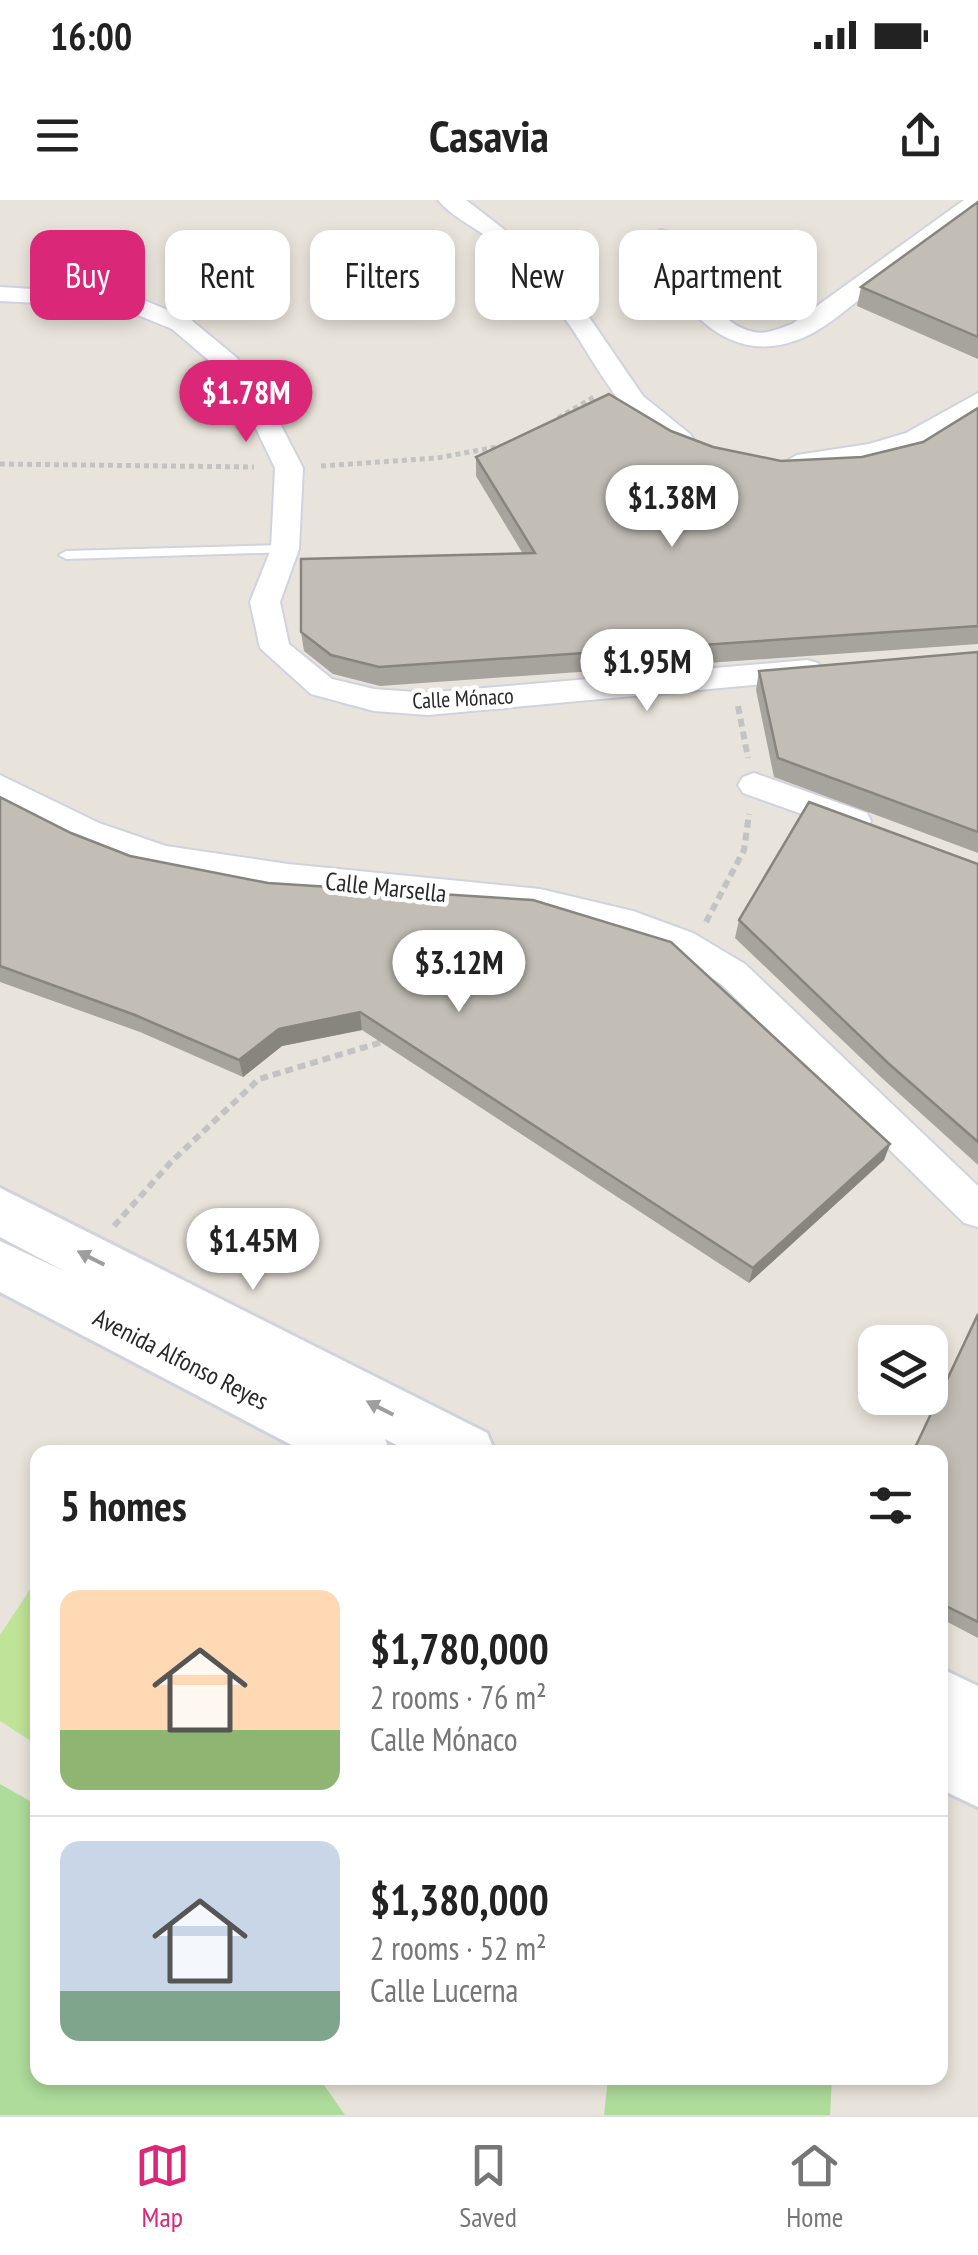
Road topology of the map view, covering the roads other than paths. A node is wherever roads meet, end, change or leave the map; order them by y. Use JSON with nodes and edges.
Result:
{"nodes":[{"id":1,"x":450,"y":200,"type":"edge"},
{"id":2,"x":976,"y":200,"type":"edge"},
{"id":3,"x":0,"y":294,"type":"edge"},
{"id":4,"x":817,"y":317,"type":"edge"},
{"id":5,"x":717,"y":320,"type":"edge"},
{"id":6,"x":812,"y":320,"type":"edge"},
{"id":7,"x":978,"y":400,"type":"edge"},
{"id":8,"x":705,"y":450,"type":"edge"},
{"id":9,"x":774,"y":462,"type":"edge"},
{"id":10,"x":285,"y":549,"type":"junction"},
{"id":11,"x":66,"y":555,"type":"dead end"},
{"id":12,"x":843,"y":667,"type":"edge"},
{"id":13,"x":754,"y":785,"type":"road end"},
{"id":14,"x":0,"y":787,"type":"edge"},
{"id":15,"x":876,"y":830,"type":"edge"},
{"id":16,"x":0,"y":1211,"type":"edge"},
{"id":17,"x":978,"y":1211,"type":"edge"},
{"id":18,"x":0,"y":1265,"type":"edge"},
{"id":19,"x":347,"y":1445,"type":"edge"},
{"id":20,"x":453,"y":1445,"type":"edge"},
{"id":21,"x":948,"y":1704,"type":"edge"},
{"id":22,"x":978,"y":1720,"type":"edge"},
{"id":23,"x":948,"y":1758,"type":"edge"},
{"id":24,"x":978,"y":1774,"type":"edge"}],
"edges":[{"from":1,"to":8,"type":"street"},
{"from":2,"to":4,"type":"street"},
{"from":3,"to":10,"type":"street","name":"Calle Mónaco"},
{"from":5,"to":6,"type":"street"},
{"from":7,"to":9,"type":"street"},
{"from":10,"to":11,"type":"lane"},
{"from":10,"to":12,"type":"street","name":"Calle Mónaco"},
{"from":13,"to":15,"type":"street"},
{"from":14,"to":17,"type":"street","name":"Calle Marsella"},
{"from":20,"to":16,"type":"main road","name":"Avenida Alfonso Reyes","one_way":true},
{"from":18,"to":19,"type":"main road","name":"Avenida Alfonso Reyes"},
{"from":21,"to":22,"type":"main road"},
{"from":23,"to":24,"type":"main road"}]}
